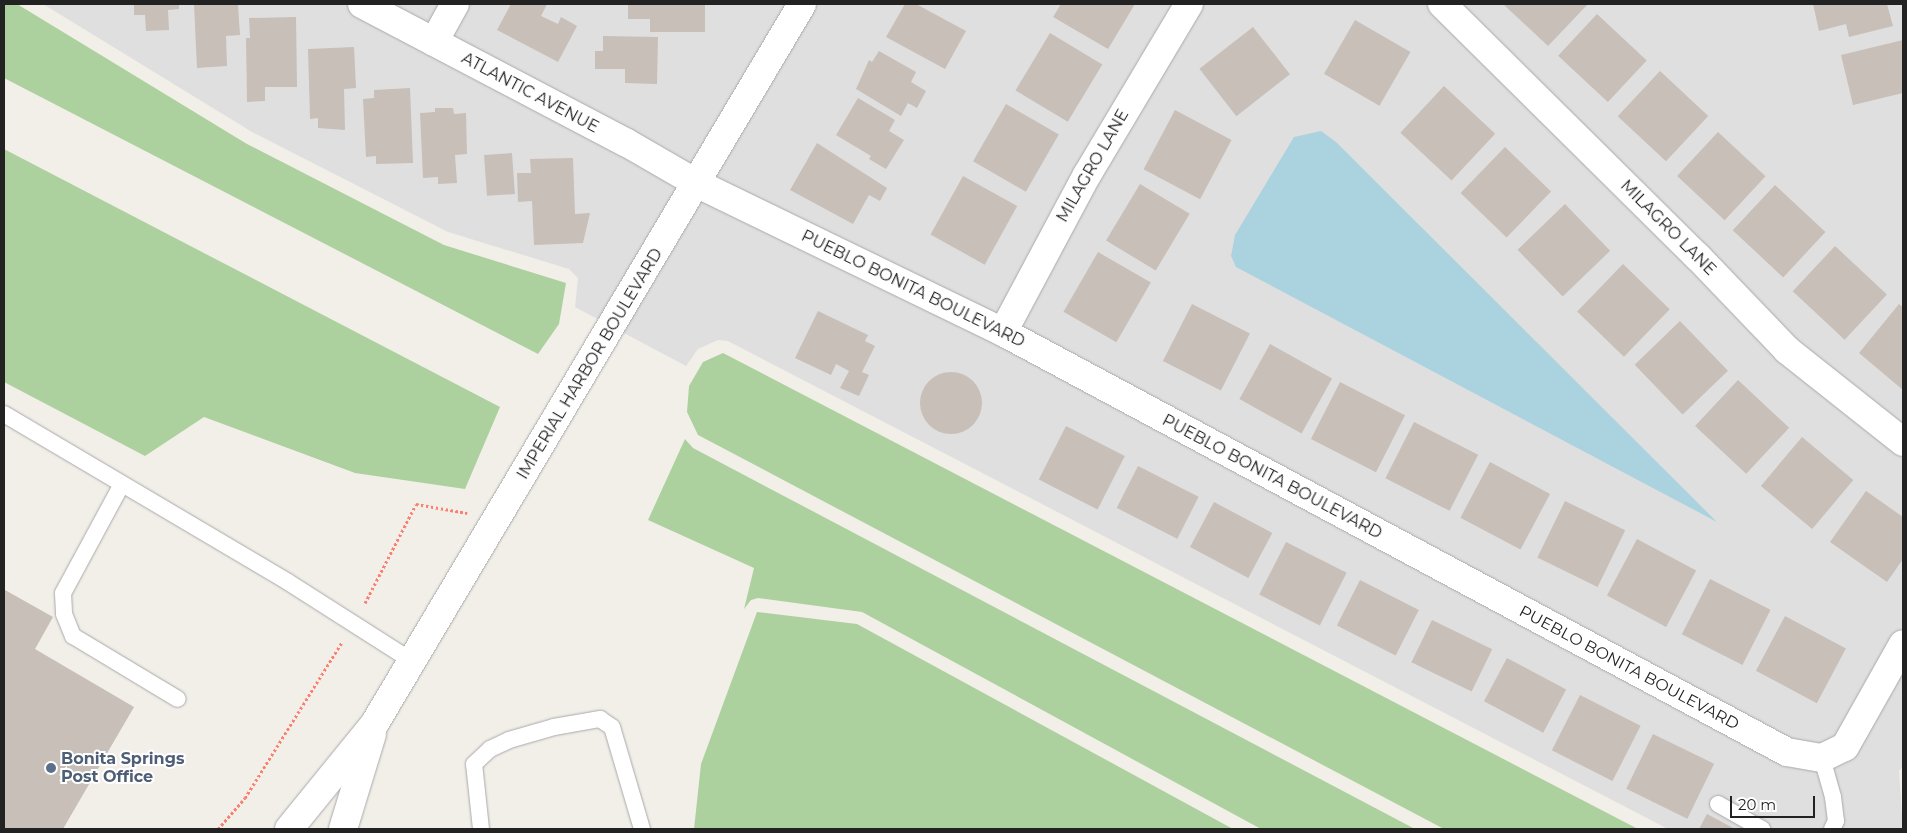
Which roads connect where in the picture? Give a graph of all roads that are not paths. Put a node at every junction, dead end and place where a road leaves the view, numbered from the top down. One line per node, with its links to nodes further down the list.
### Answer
1 (362, 4): 6 (street, ATLANTIC AVENUE)
2 (455, 4): 6 (street)
3 (802, 4): 7 (street, IMPERIAL HARBOR BOULEVARD)
4 (1188, 4): 8 (street, MILAGRO LANE)
5 (1442, 4): 10 (street, MILAGRO LANE)
6 (434, 42): 7 (street, ATLANTIC AVENUE)
7 (698, 184): 8 (street, PUEBLO BONITA BOULEVARD); 13 (street, IMPERIAL HARBOR BOULEVARD)
8 (1004, 332): 16 (street, PUEBLO BONITA BOULEVARD)
9 (4, 414): 11 (lane)
10 (1903, 442)
11 (122, 484): 13 (lane); 14 (lane)
12 (1903, 644): 16 (street)
13 (412, 661): 15 (street, IMPERIAL HARBOR BOULEVARD)
14 (178, 699)
15 (375, 723): 18 (street, IMPERIAL HARBOR BOULEVARD); 19 (street, IMPERIAL HARBOR BOULEVARD)
16 (1834, 752): 23 (lane)
17 (1718, 804): 22 (lane)
18 (289, 829)
19 (343, 829)
20 (481, 829): 21 (lane)
21 (642, 829)
22 (1762, 829)
23 (1832, 829)

